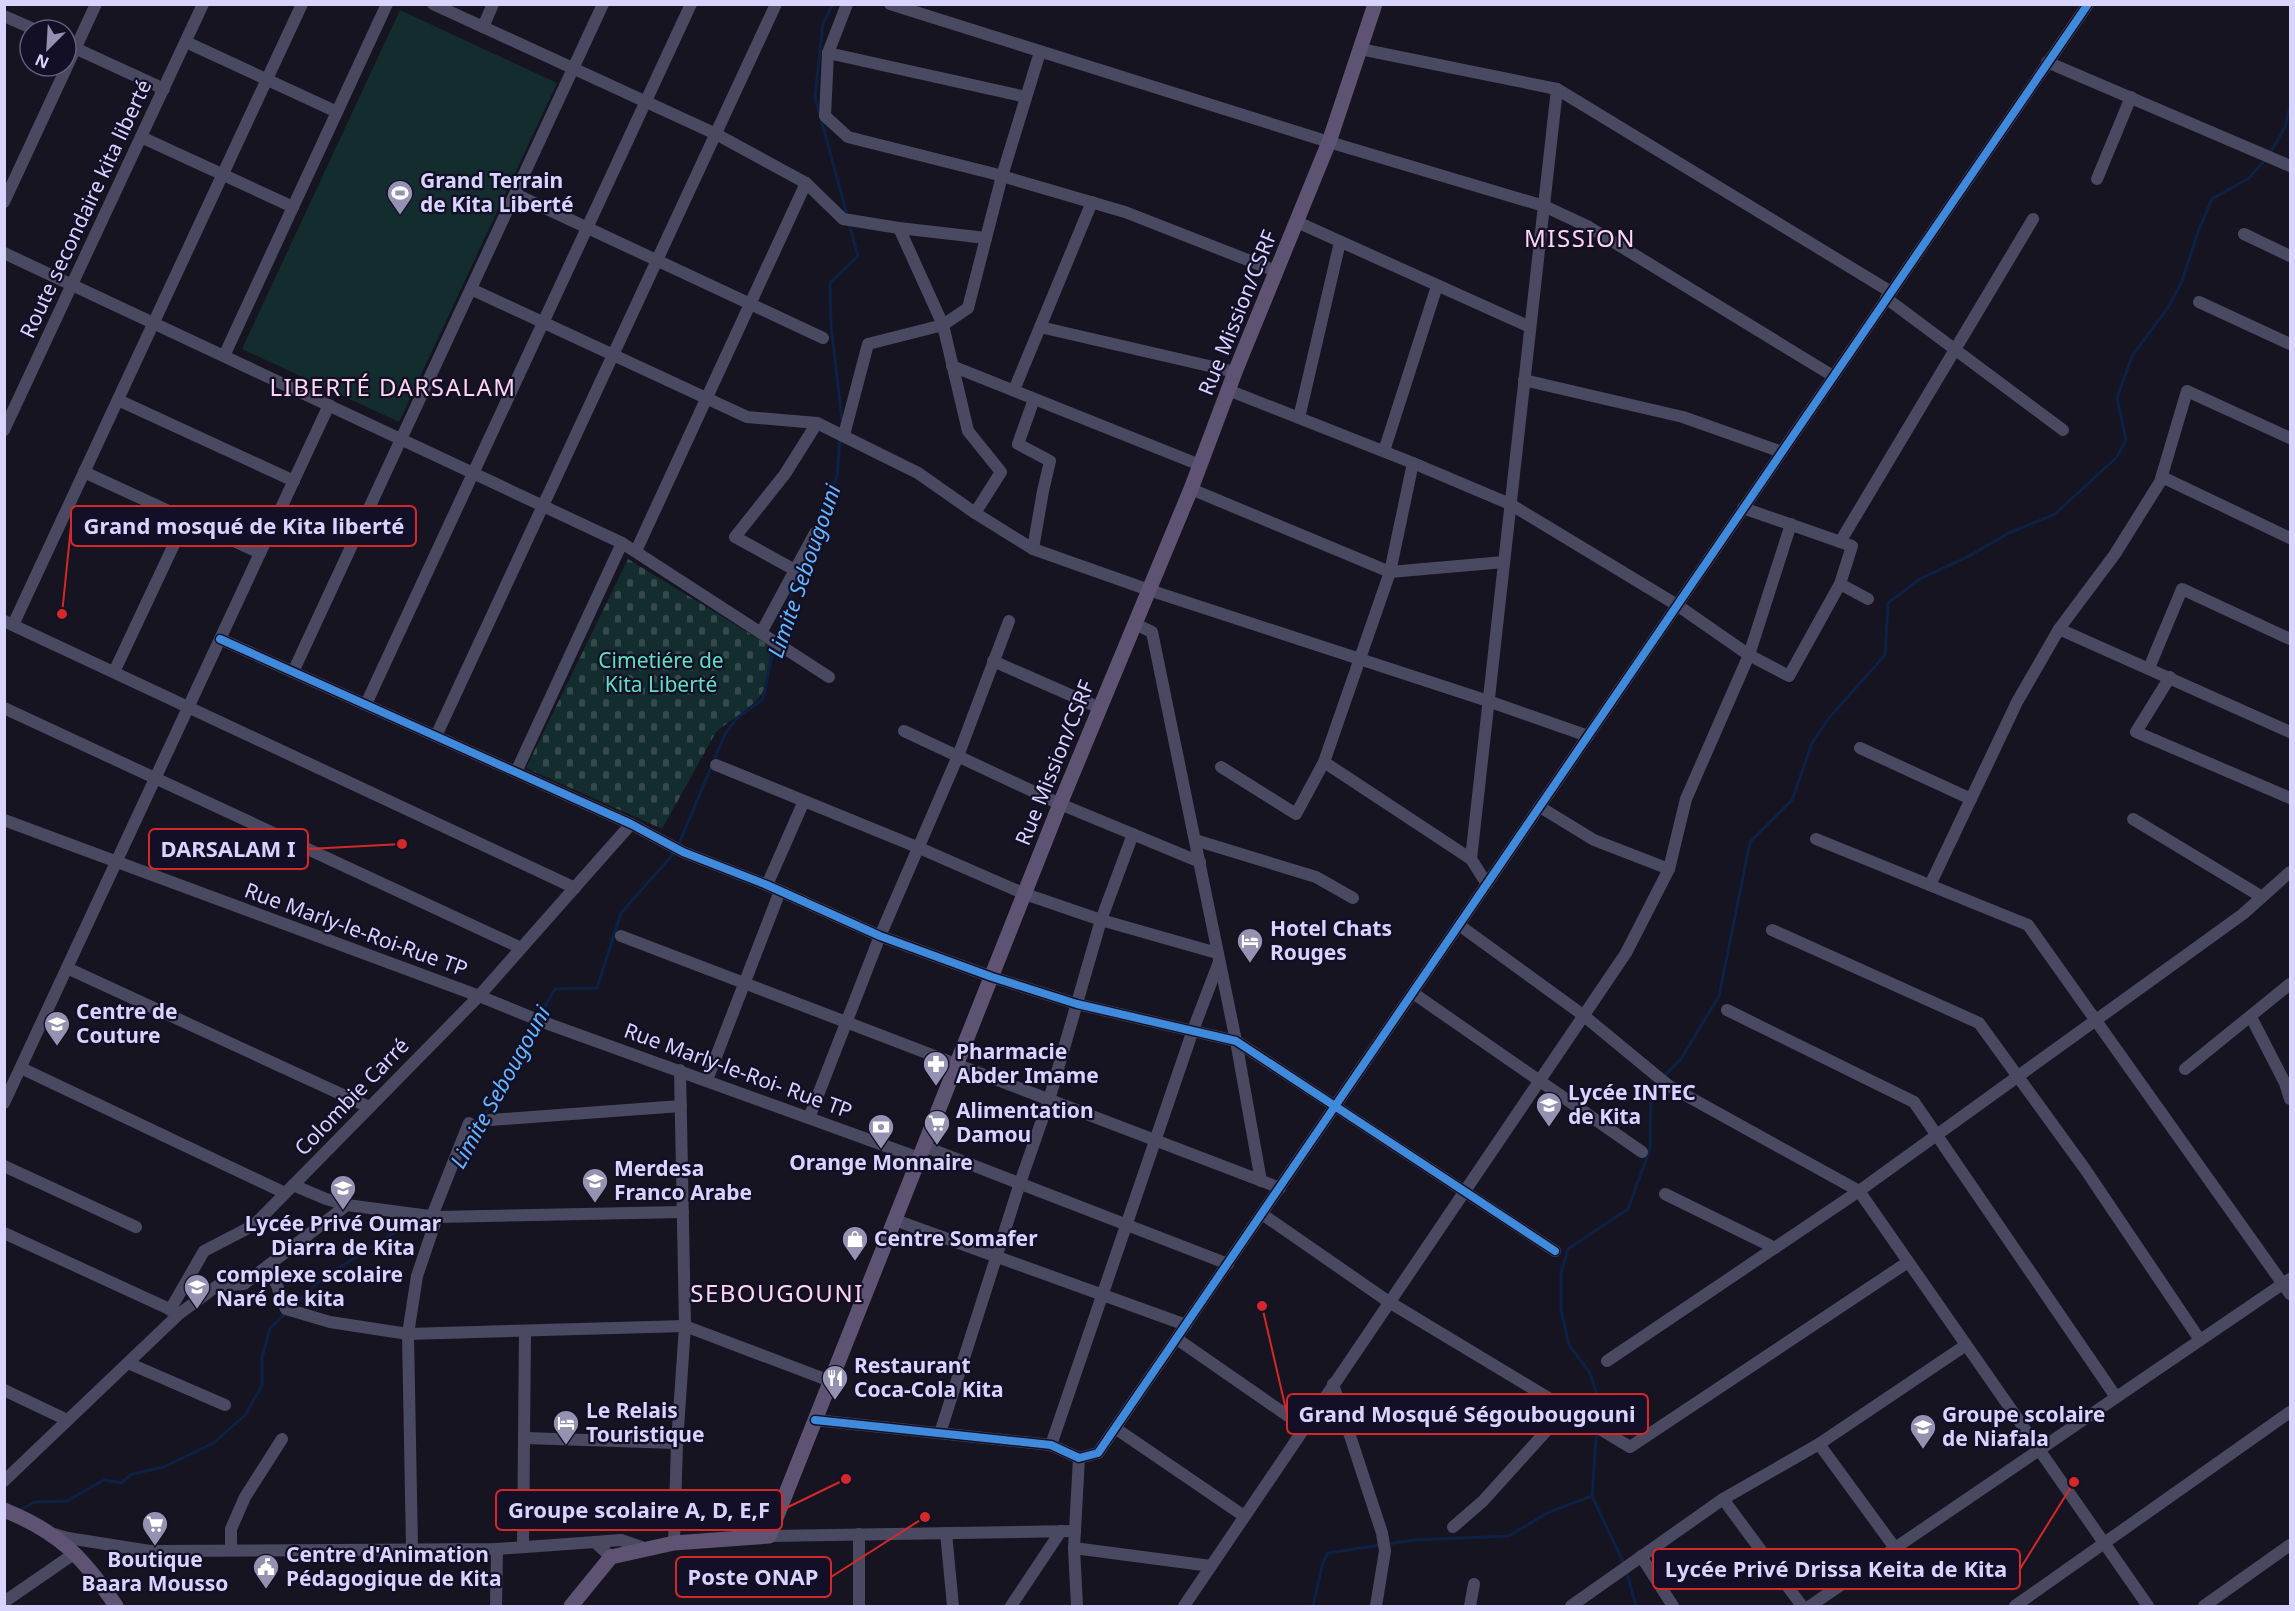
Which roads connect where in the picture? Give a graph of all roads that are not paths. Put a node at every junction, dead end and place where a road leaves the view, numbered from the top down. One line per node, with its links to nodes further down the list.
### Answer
1 (96, 4): 17 (street)
2 (203, 4): 18 (street, Route secondaire kita liberté)
3 (302, 4): 26 (street)
4 (387, 4): 32 (street)
5 (433, 4): 16 (street)
6 (493, 4): 16 (street)
7 (603, 4): 24 (street)
8 (691, 4): 31 (street)
9 (776, 4): 33 (street)
10 (847, 4): 22 (street)
11 (890, 4): 21 (street)
12 (1375, 4): 20 (main road, Rue Mission/CSRF)
13 (2088, 4): 23 (street)
14 (4, 15): 15 (street)
15 (18, 22)
16 (483, 27): 24 (street)
17 (78, 34)
18 (186, 42): 26 (street); 27 (street, Route secondaire kita liberté)
19 (78, 49): 27 (street)
20 (1360, 49): 28 (street); 35 (main road, Rue Mission/CSRF)
21 (1040, 52): 29 (street); 35 (street)
22 (828, 53): 29 (street); 38 (street)
23 (2047, 62): 30 (street); 60 (street)
24 (573, 69): 31 (street); 41 (street)
25 (57, 78): 42 (street)
26 (267, 80): 32 (street); 37 (street)
27 (164, 89): 34 (street, Route secondaire kita liberté)
28 (1557, 89): 44 (street); 60 (street)
29 (1026, 96): 38 (street)
30 (2131, 97): 36 (street); 39 (street)
31 (646, 102): 33 (street); 48 (street)
32 (337, 112): 45 (street)
33 (716, 134): 40 (street); 55 (street)
34 (141, 137): 37 (street); 57 (street, Route secondaire kita liberté)
35 (1329, 142): 44 (street); 47 (main road, Rue Mission/CSRF)
36 (2286, 163)
37 (223, 175): 45 (street); 63 (street)
38 (1002, 176): 43 (street); 51 (street)
39 (2097, 179)
40 (806, 183): 49 (street); 62 (street)
41 (515, 194): 48 (street); 59 (street)
42 (4, 202)
43 (1092, 202): 56 (street); 66 (street)
44 (1544, 206): 67 (street); 75 (street)
45 (293, 207): 72 (street)
46 (2033, 219): 70 (street)
47 (1297, 222): 52 (street); 56 (main road, Rue Mission/CSRF)
48 (587, 228): 55 (street); 64 (street)
49 (899, 228): 51 (street); 65 (street)
50 (2244, 234): 54 (street)
51 (986, 238): 65 (street)
52 (1340, 242): 58 (street); 83 (street)
53 (4, 253): 57 (street)
54 (2290, 256)
55 (657, 261): 62 (street); 71 (street)
56 (1276, 271): 74 (main road, Rue Mission/CSRF)
57 (72, 285): 63 (street); 85 (street, Route secondaire kita liberté)
58 (1437, 286): 67 (street); 90 (street)
59 (471, 289): 64 (street); 89 (street)
60 (1888, 295): 70 (street); 75 (street)
61 (2199, 302): 69 (street)
62 (750, 304): 68 (street); 79 (street)
63 (154, 323): 72 (street); 81 (street)
64 (543, 323): 71 (street); 95 (street)
65 (943, 325): 73 (street); 87 (street)
66 (1040, 327): 74 (street); 77 (street)
67 (1530, 327): 76 (street)
68 (824, 338)
69 (2290, 344)
70 (1955, 350): 86 (street); 107 (street)
71 (614, 355): 79 (street); 100 (street)
72 (224, 356): 82 (street)
73 (952, 366): 77 (street); 102 (street)
74 (1235, 372): 78 (main road, Rue Mission/CSRF)
75 (1833, 376): 91 (street)
76 (1524, 380): 91 (street); 99 (street)
77 (1014, 390): 80 (street)
78 (1228, 390): 83 (street); 93 (main road, Rue Mission/CSRF)
79 (706, 398): 84 (street); 110 (street)
80 (1034, 399): 93 (street); 109 (street)
81 (118, 400): 94 (street); 97 (street)
82 (329, 405): 89 (street); 97 (street)
83 (1299, 418): 90 (street)
84 (817, 423): 87 (street); 113 (street)
85 (4, 430)
86 (2063, 430)
87 (844, 435): 102 (street)
88 (2290, 438): 96 (street)
89 (401, 439): 95 (street); 131 (street)
90 (1384, 451): 92 (street)
91 (1782, 452): 101 (street)
92 (1413, 463): 99 (street); 114 (street)
93 (1200, 465): 98 (main road, Rue Mission/CSRF)
94 (84, 472): 103 (street); 120 (street)
95 (473, 473): 100 (street); 135 (street)
96 (2162, 477): 106 (street); 122 (street)
97 (294, 481): 111 (street)
98 (1191, 489): 114 (street); 116 (main road, Rue Mission/CSRF)
99 (1510, 504): 112 (street); 118 (street)
100 (543, 506): 108 (street); 141 (street)
101 (1743, 508): 104 (street); 118 (street)
102 (975, 513): 109 (street)
103 (186, 519): 111 (street); 130 (street)
104 (1791, 524): 107 (street); 126 (street)
105 (815, 532): 113 (street)
106 (2290, 538)
107 (1840, 542): 115 (street)
108 (622, 543): 110 (street); 148 (street)
109 (1034, 549): 116 (street)
110 (636, 551): 123 (street)
111 (260, 553): 124 (street)
112 (1504, 562): 114 (street); 134 (street)
113 (795, 570): 123 (street)
114 (1390, 572): 127 (street)
115 (1840, 585): 117 (street); 126 (street)
116 (1149, 590): 121 (main road, Rue Mission/CSRF); 127 (street)
117 (1868, 599)
118 (1677, 605): 126 (street); 142 (street)
119 (1009, 621): 128 (street)
120 (9, 623): 130 (street)
121 (1136, 624): 138 (main road, Rue Mission/CSRF); 160 (street)
122 (2059, 629): 129 (street); 151 (street)
123 (761, 633): 132 (street)
124 (220, 639): 131 (street); 136 (street)
125 (2290, 639): 129 (street)
126 (1749, 655): 165 (street)
127 (1359, 660): 134 (street); 145 (street)
128 (993, 661): 138 (street); 144 (street)
129 (2149, 668): 133 (street)
130 (114, 672): 136 (street)
131 (293, 672): 135 (street)
132 (829, 677)
133 (2170, 677): 140 (street); 150 (street)
134 (1488, 701): 142 (street); 162 (street)
135 (366, 704): 141 (street)
136 (189, 707): 149 (street); 170 (street)
137 (4, 708): 149 (street)
138 (1100, 708): 153 (main road, Rue Mission/CSRF)
139 (904, 731): 144 (street)
140 (2290, 732)
141 (436, 736): 148 (street)
142 (1588, 736): 154 (street)
143 (1860, 748): 151 (street)
144 (958, 756): 153 (street); 161 (street)
145 (1324, 762): 147 (street); 162 (street)
146 (716, 765): 152 (street)
147 (1221, 767)
148 (516, 772): 157 (street)
149 (155, 778): 163 (street); 180 (street)
150 (2290, 798)
151 (1971, 799): 169 (street)
152 (804, 801): 161 (street); 168 (street)
153 (1060, 804): 158 (street); 172 (main road, Rue Mission/CSRF)
154 (1540, 807): 165 (street); 167 (street)
155 (2133, 819): 173 (street)
156 (4, 820): 163 (street, Rue Marly-le-Roi-Rue TP)
157 (632, 824): 168 (street); 170 (street, Colombie Carré)
158 (1133, 834): 164 (street); 175 (street)
159 (1816, 839): 169 (street)
160 (1195, 840): 164 (street); 174 (street)
161 (917, 847): 172 (street); 179 (street)
162 (1471, 859): 167 (street)
163 (117, 862): 182 (street); 187 (street, Rue Marly-le-Roi-Rue TP)
164 (1200, 862): 181 (street)
165 (1669, 869): 190 (street)
166 (2289, 877): 173 (street)
167 (1487, 884): 176 (street)
168 (767, 885): 171 (street)
169 (1930, 885): 192 (street)
170 (575, 888): 180 (street, Colombie Carré)
171 (780, 891): 179 (street); 184 (street)
172 (1025, 894): 175 (street); 183 (main road, Rue Mission/CSRF)
173 (2262, 897): 192 (street)
174 (1353, 898)
175 (1101, 920): 181 (street); 188 (street)
176 (1459, 925): 186 (street); 190 (street)
177 (1772, 930): 201 (street)
178 (621, 936): 184 (street)
179 (880, 936): 183 (street); 194 (street)
180 (521, 948): 187 (street, Colombie Carré)
181 (1218, 958): 195 (street); 196 (street)
182 (67, 968): 198 (street); 209 (street)
183 (992, 977): 188 (street); 197 (main road, Rue Mission/CSRF)
184 (744, 983): 194 (street); 202 (street)
185 (2290, 984): 191 (street)
186 (1413, 993): 203 (street); 210 (street)
187 (479, 996): 193 (street, Rue Marly-le-Roi-Rue TP); 209 (street, Colombie Carré)
188 (1077, 1004): 195 (street); 206 (street)
189 (1727, 1010): 214 (street)
190 (1583, 1015): 203 (street); 224 (street)
191 (2251, 1017): 199 (street); 204 (street)
192 (2097, 1020): 201 (street); 240 (street)
193 (543, 1022): 200 (street, Rue Marly-le-Roi- Rue TP)
194 (846, 1023): 197 (street); 211 (street)
195 (1193, 1030): 196 (street); 215 (street)
196 (1236, 1041): 210 (street); 219 (street)
197 (957, 1065): 206 (street); 216 (main road, Rue Mission/CSRF)
198 (21, 1068): 207 (street); 222 (street)
199 (2185, 1069)
200 (680, 1070): 202 (street, Rue Marly-le-Roi- Rue TP); 208 (street)
201 (2018, 1077): 214 (street); 249 (street)
202 (707, 1080): 211 (street, Rue Marly-le-Roi- Rue TP)
203 (1538, 1080): 217 (street); 223 (street)
204 (2288, 1080): 205 (street)
205 (2290, 1099)
206 (1049, 1100): 215 (street); 220 (street)
207 (4, 1103)
208 (681, 1106): 212 (street); 227 (street)
209 (369, 1107): 222 (street, Colombie Carré)
210 (1335, 1107): 221 (street); 223 (street)
211 (809, 1118): 216 (street, Rue Marly-le-Roi- Rue TP)
212 (490, 1120)
213 (469, 1123): 229 (street)
214 (1937, 1135): 224 (street); 256 (street)
215 (1156, 1141): 219 (street); 231 (street)
216 (921, 1152): 220 (street, Rue Marly-le-Roi- Rue TP); 230 (main road, Rue Mission/CSRF)
217 (1642, 1152)
218 (4, 1166): 232 (street)
219 (1261, 1181): 221 (street)
220 (1020, 1183): 231 (street, Rue Marly-le-Roi- Rue TP); 236 (street)
221 (1280, 1188): 228 (street)
222 (290, 1189): 226 (street); 243 (street, Colombie Carré)
223 (1464, 1191): 235 (street); 242 (street)
224 (1859, 1191): 234 (street); 237 (street)
225 (1665, 1194): 234 (street)
226 (347, 1205): 229 (street); 239 (street)
227 (683, 1212): 229 (street); 245 (street)
228 (1262, 1214): 238 (street); 242 (street)
229 (434, 1216): 247 (street)
230 (895, 1220): 236 (street); 253 (main road, Rue Mission/CSRF)
231 (1128, 1225): 238 (street, Rue Marly-le-Roi- Rue TP); 241 (street)
232 (136, 1227)
233 (4, 1233): 243 (street)
234 (1775, 1248): 251 (street)
235 (1555, 1251)
236 (996, 1256): 241 (street); 264 (street)
237 (1908, 1262): 250 (street); 258 (street)
238 (1228, 1264): 244 (street)
239 (269, 1265): 243 (street); 247 (street)
240 (2288, 1286): 249 (street)
241 (1103, 1295): 244 (street); 269 (street)
242 (1389, 1302): 254 (street); 258 (street)
243 (175, 1312): 252 (street)
244 (1186, 1325): 248 (street)
245 (685, 1326): 246 (street); 253 (street); 267 (street)
246 (525, 1331): 247 (street); 265 (street)
247 (408, 1334): 288 (street)
248 (1177, 1339): 262 (street); 263 (street)
249 (2200, 1340): 256 (street)
250 (1966, 1345): 268 (street); 270 (street)
251 (1607, 1361)
252 (128, 1362): 257 (street); 260 (street)
253 (830, 1382): 261 (main road, Rue Mission/CSRF)
254 (1333, 1384): 262 (street); 308 (street)
255 (4, 1390): 260 (street)
256 (2116, 1397): 270 (street)
257 (225, 1405)
258 (1567, 1408): 276 (street)
259 (2290, 1412): 285 (street)
260 (68, 1420): 272 (street)
261 (814, 1420): 264 (street); 282 (main road, Rue Mission/CSRF)
262 (1304, 1427): 275 (street)
263 (1115, 1428): 271 (street); 275 (street)
264 (940, 1433): 269 (street)
265 (525, 1438): 267 (street); 287 (street)
266 (282, 1439): 293 (street)
267 (676, 1443): 284 (street)
268 (1819, 1444): 273 (street); 290 (street)
269 (1051, 1445): 271 (street)
270 (2039, 1450): 285 (street); 290 (street)
271 (1079, 1458): 278 (street)
272 (4, 1481)
273 (1723, 1499): 295 (street); 312 (street)
274 (4, 1510): 280 (main road)
275 (1244, 1516): 297 (street)
276 (1453, 1527)
277 (1061, 1531): 278 (street); 279 (street); 305 (street)
278 (1075, 1531): 289 (street)
279 (946, 1533): 281 (street); 304 (street)
280 (53, 1534): 293 (street); 294 (main road)
281 (859, 1534): 282 (street); 303 (street)
282 (769, 1536): 284 (main road)
283 (595, 1542): 287 (street); 292 (street); 296 (street)
284 (674, 1543): 292 (main road)
285 (2105, 1545): 314 (street); 315 (street)
286 (2290, 1545): 316 (street)
287 (523, 1547): 291 (street)
288 (412, 1548): 291 (street); 293 (street)
289 (1074, 1548): 297 (street); 306 (street)
290 (1895, 1548): 313 (street)
291 (497, 1549): 301 (street)
292 (646, 1549): 296 (main road)
293 (231, 1550)
294 (75, 1553): 299 (street); 300 (main road)
295 (1641, 1556): 310 (street); 311 (street)
296 (611, 1557): 302 (main road)
297 (1211, 1566): 307 (street)
298 (1474, 1584): 309 (street)
299 (4, 1602)
300 (116, 1606)
301 (496, 1606)
302 (571, 1606)
303 (859, 1606)
304 (953, 1606)
305 (1011, 1606)
306 (1077, 1606)
307 (1184, 1606)
308 (1376, 1606)
309 (1470, 1606)
310 (1571, 1606)
311 (1673, 1606)
312 (1802, 1606)
313 (1810, 1606)
314 (2015, 1606)
315 (2148, 1606)
316 (2204, 1606)

